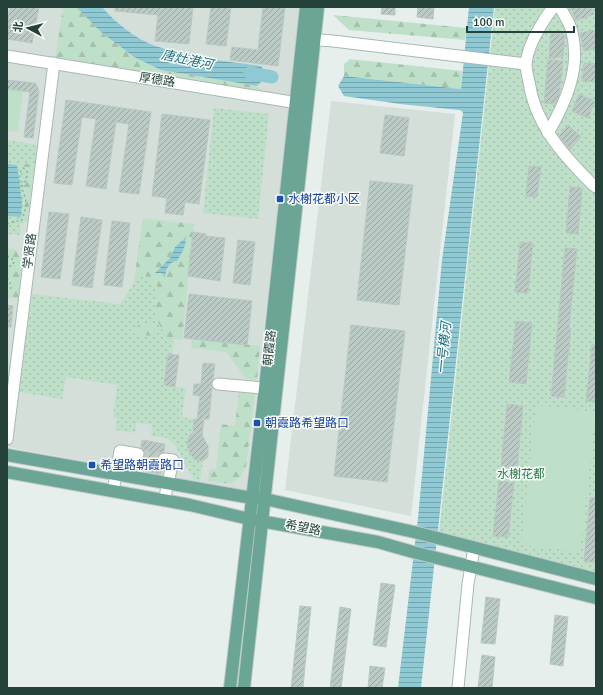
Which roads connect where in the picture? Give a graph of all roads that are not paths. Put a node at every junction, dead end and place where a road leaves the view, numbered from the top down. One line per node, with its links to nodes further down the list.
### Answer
1 (306, 7): 5 (main road, 朝霞路)
2 (318, 7): 5 (main road, 朝霞路)
3 (554, 7): 8 (street)
4 (560, 7): 10 (street)
5 (309, 40): 8 (street); 9 (main road, 朝霞路)
6 (7, 56): 7 (street, 厚德路)
7 (54, 63): 9 (street, 厚德路); 14 (street, 学贤路)
8 (526, 64): 10 (street)
9 (301, 103): 13 (main road, 朝霞路)
10 (548, 133): 11 (street)
11 (596, 187)
12 (218, 384): 13 (street)
13 (271, 389): 20 (main road, 朝霞路); 21 (main road, 朝霞路)
14 (7, 439)
15 (138, 454): 19 (street)
16 (7, 455): 20 (main road, 希望路)
17 (164, 459): 22 (street)
18 (7, 472): 19 (main road, 希望路)
19 (113, 491): 22 (main road, 希望路)
20 (252, 498): 21 (main road, 希望路); 23 (main road, 朝霞路)
21 (265, 499): 24 (main road, 朝霞路); 25 (main road, 希望路)
22 (164, 501): 23 (main road, 希望路)
23 (249, 519): 24 (main road, 希望路); 29 (main road, 朝霞路)
24 (263, 520): 26 (main road, 希望路); 30 (main road, 朝霞路)
25 (474, 548): 26 (street); 27 (main road, 希望路)
26 (470, 567): 28 (main road, 希望路); 31 (street)
27 (596, 579)
28 (596, 598)
29 (230, 688)
30 (244, 688)
31 (458, 688)

